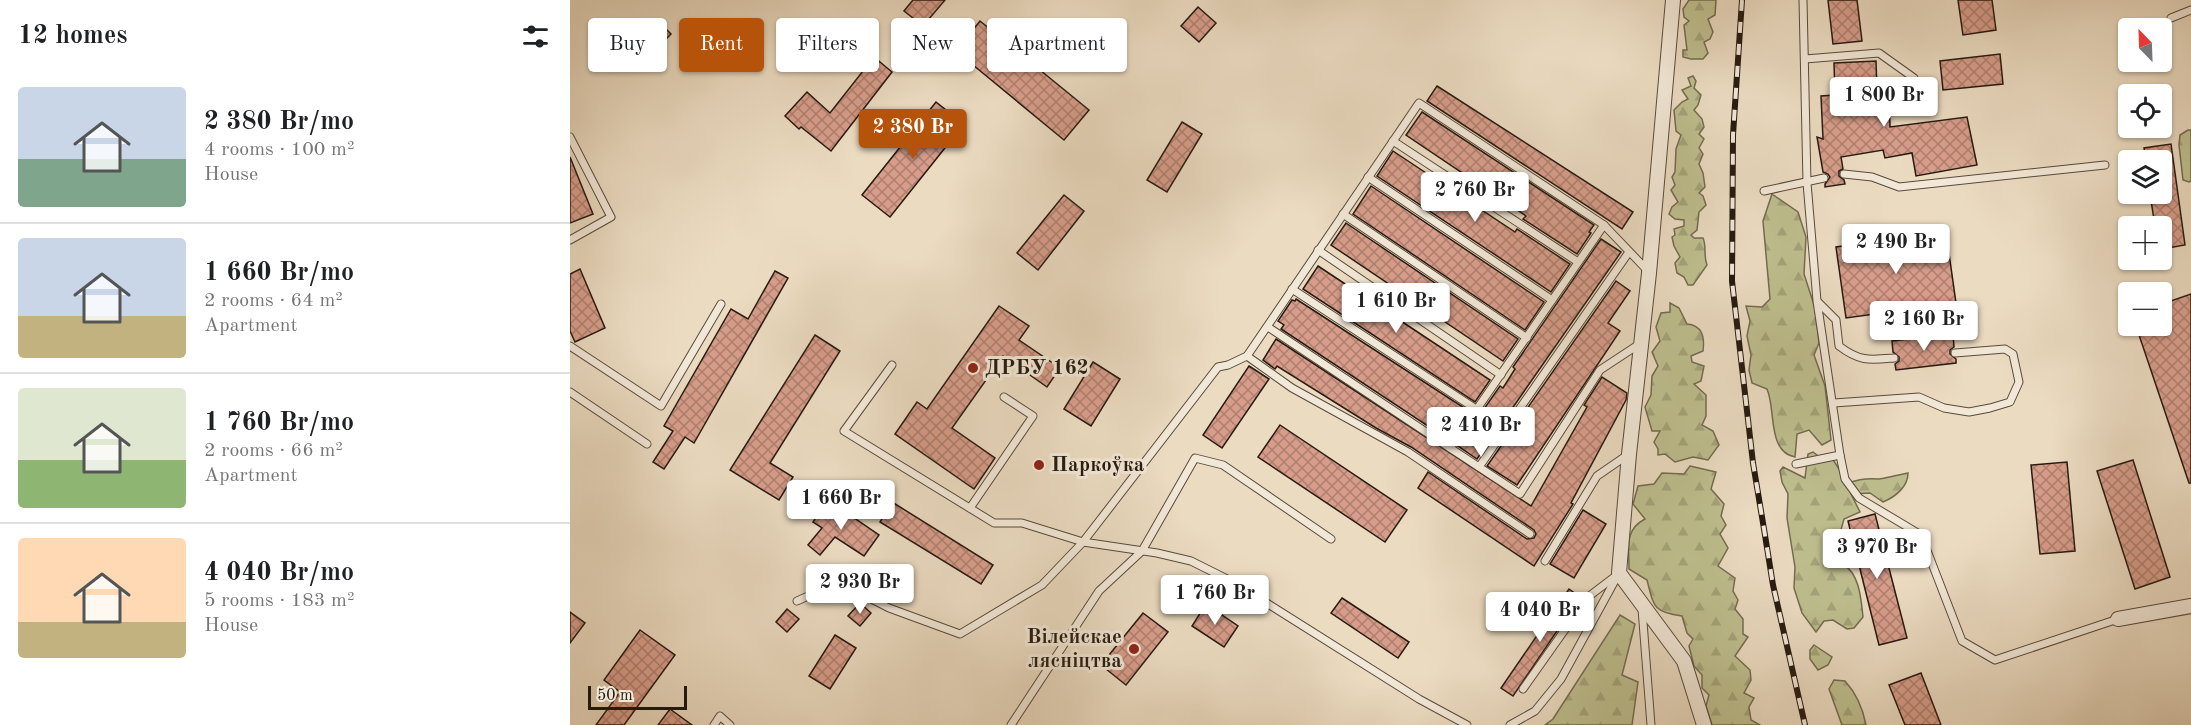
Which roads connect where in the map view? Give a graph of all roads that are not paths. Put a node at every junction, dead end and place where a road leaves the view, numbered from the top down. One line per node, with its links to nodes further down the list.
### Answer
1 (1673, 0): 21 (street)
2 (1803, 0): 5 (lane)
3 (2191, 10): 4 (lane)
4 (2171, 18)
5 (1805, 59): 6 (lane); 13 (lane)
6 (1914, 78)
7 (570, 137): 17 (lane)
8 (1393, 141): 11 (lane); 16 (lane); 20 (lane)
9 (2105, 165): 10 (lane)
10 (1844, 174)
11 (1368, 177): 15 (lane); 23 (lane)
12 (1824, 178): 13 (lane)
13 (1807, 183): 14 (lane); 24 (lane)
14 (1764, 191)
15 (1342, 214): 18 (lane); 27 (lane)
16 (1604, 225): 19 (lane); 20 (lane)
17 (570, 240)
18 (1318, 250): 22 (lane); 34 (lane)
19 (1629, 252): 21 (lane); 44 (lane)
20 (1578, 262): 23 (lane)
21 (1649, 273): 28 (street)
22 (1292, 289): 26 (lane); 38 (lane)
23 (1552, 300): 27 (lane)
24 (1817, 301): 32 (lane); 37 (lane)
25 (721, 304): 29 (lane)
26 (1268, 327): 31 (lane); 40 (lane)
27 (1527, 338): 34 (lane)
28 (1642, 342): 41 (street); 44 (lane)
29 (570, 346)
30 (1955, 353): 37 (lane)
31 (1247, 356): 46 (lane); 48 (lane)
32 (1894, 358)
33 (892, 365): 45 (lane)
34 (1501, 375): 38 (lane)
35 (570, 392): 39 (lane)
36 (1004, 397): 45 (lane)
37 (1834, 403): 42 (lane)
38 (1476, 409): 40 (lane)
39 (647, 444)
40 (1450, 448): 44 (lane)
41 (1629, 454): 50 (lane); 51 (street)
42 (1840, 455): 43 (lane); 55 (lane)
43 (1796, 464)
44 (1479, 467)
45 (970, 508): 48 (lane)
46 (1530, 534)
47 (1331, 539): 49 (lane)
48 (1083, 542): 49 (lane); 52 (lane)
49 (1142, 551): 59 (lane); 60 (lane)
50 (1545, 561)
51 (1619, 573): 53 (street); 56 (lane); 61 (lane)
52 (797, 601)
53 (1642, 604): 62 (lane); 63 (street)
54 (2191, 606): 55 (street)
55 (2118, 619)
56 (1523, 689)
57 (714, 725): 58 (lane)
58 (730, 725)
59 (1011, 725)
60 (1467, 725)
61 (1510, 725)
62 (1651, 725)
63 (1704, 725)

